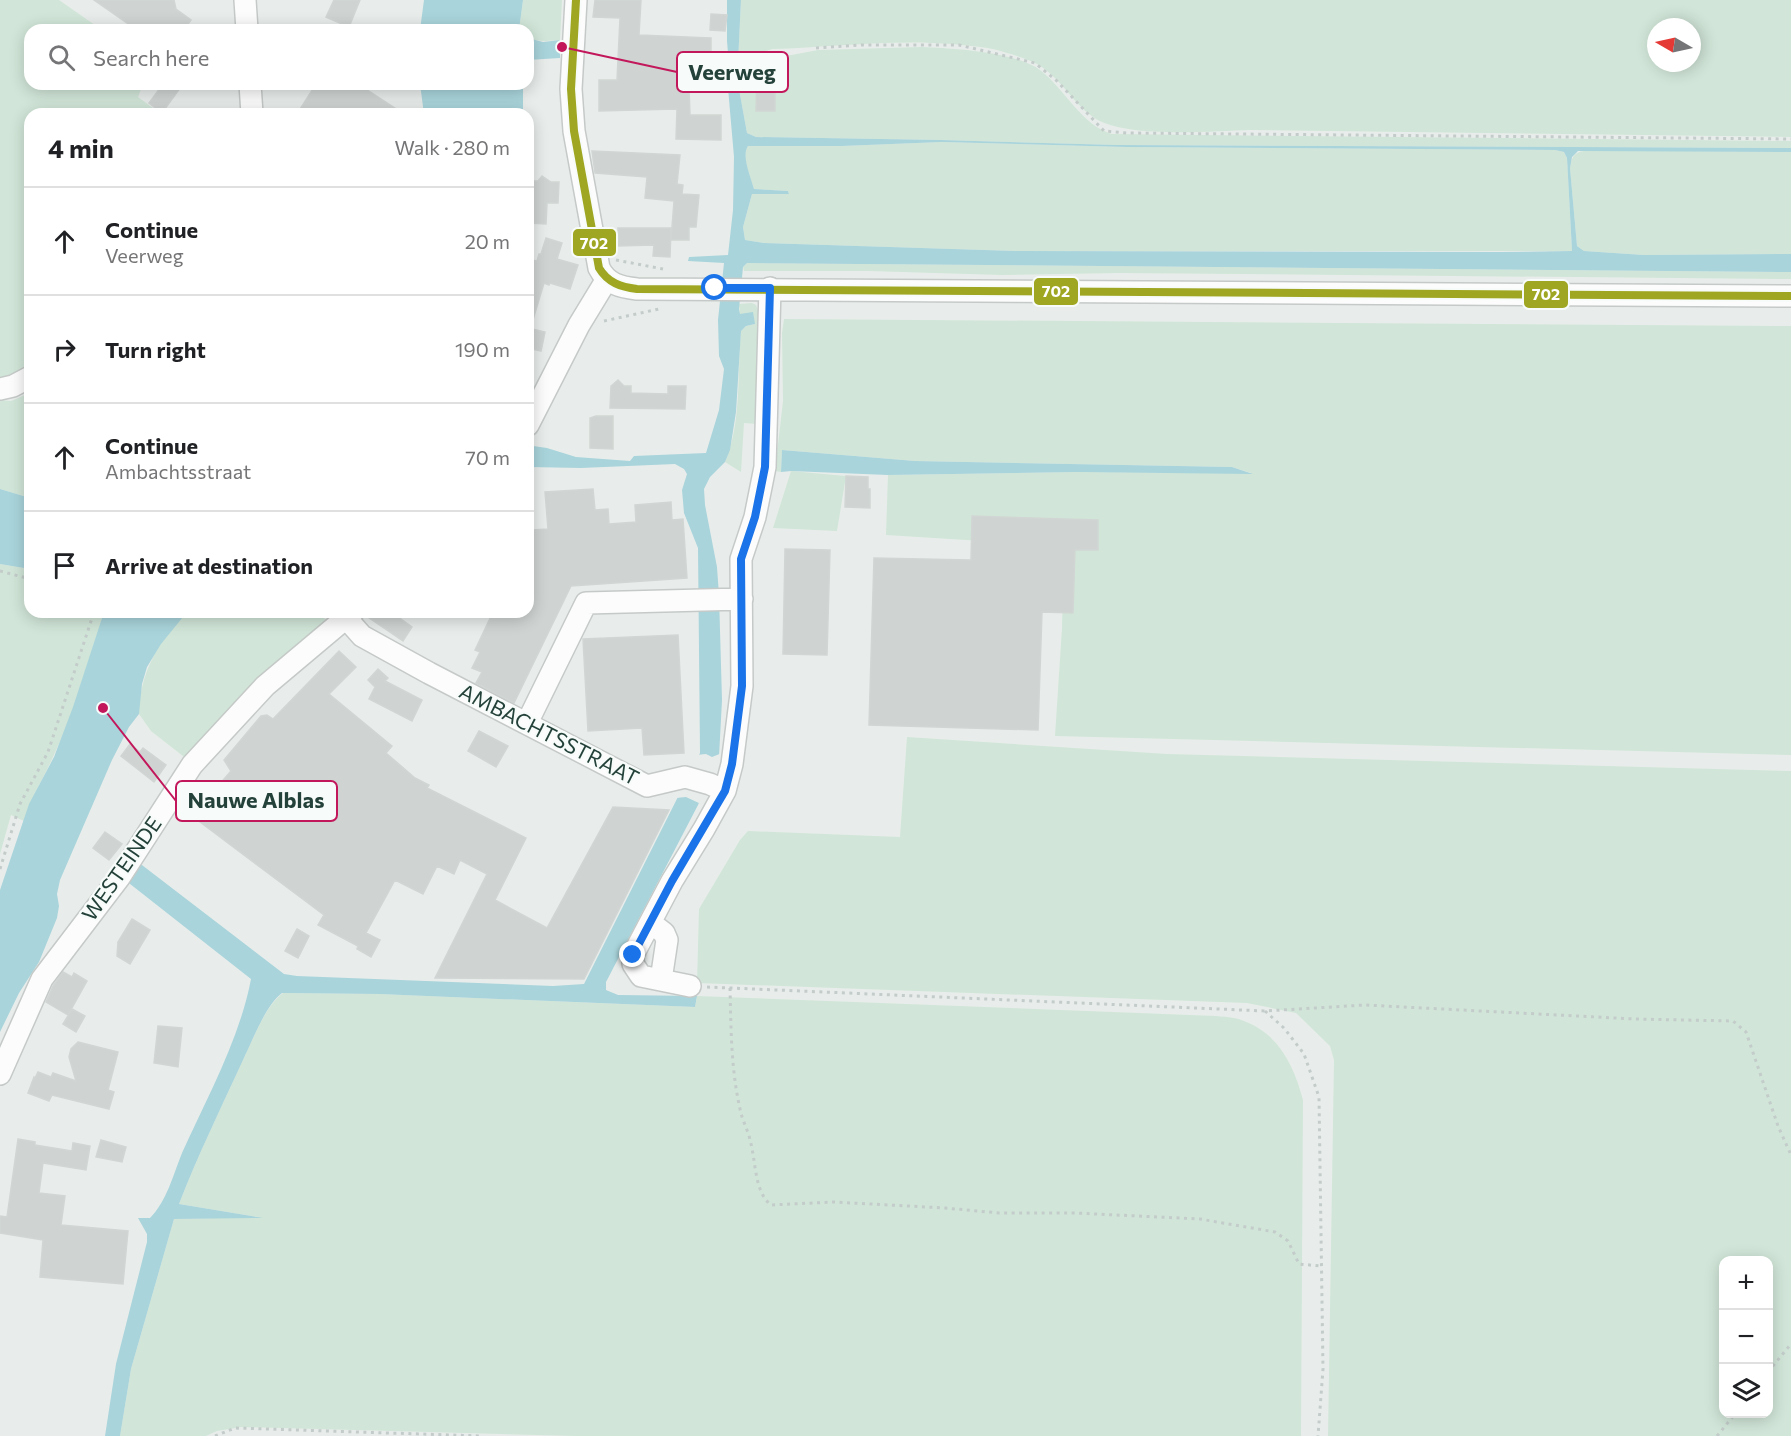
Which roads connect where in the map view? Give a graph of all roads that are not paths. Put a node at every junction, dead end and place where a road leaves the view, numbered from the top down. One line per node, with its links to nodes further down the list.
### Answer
1 (245, 0): 3 (street)
2 (576, 0): 6 (street)
3 (247, 24)
4 (250, 90): 5 (street)
5 (252, 108)
6 (607, 279): 7 (street); 11 (street)
7 (760, 288): 8 (street); 12 (street)
8 (1791, 296)
9 (24, 380): 10 (street)
10 (0, 389)
11 (534, 413)
12 (734, 600): 15 (street); 16 (street)
13 (345, 618): 20 (street, WESTEINDE)
14 (351, 618): 15 (street, AMBACHTSSTRAAT)
15 (527, 723): 16 (street, AMBACHTSSTRAAT)
16 (718, 787): 17 (street)
17 (651, 922): 18 (street); 18 (street)
18 (661, 980): 19 (street)
19 (690, 986)
20 (0, 1074)

